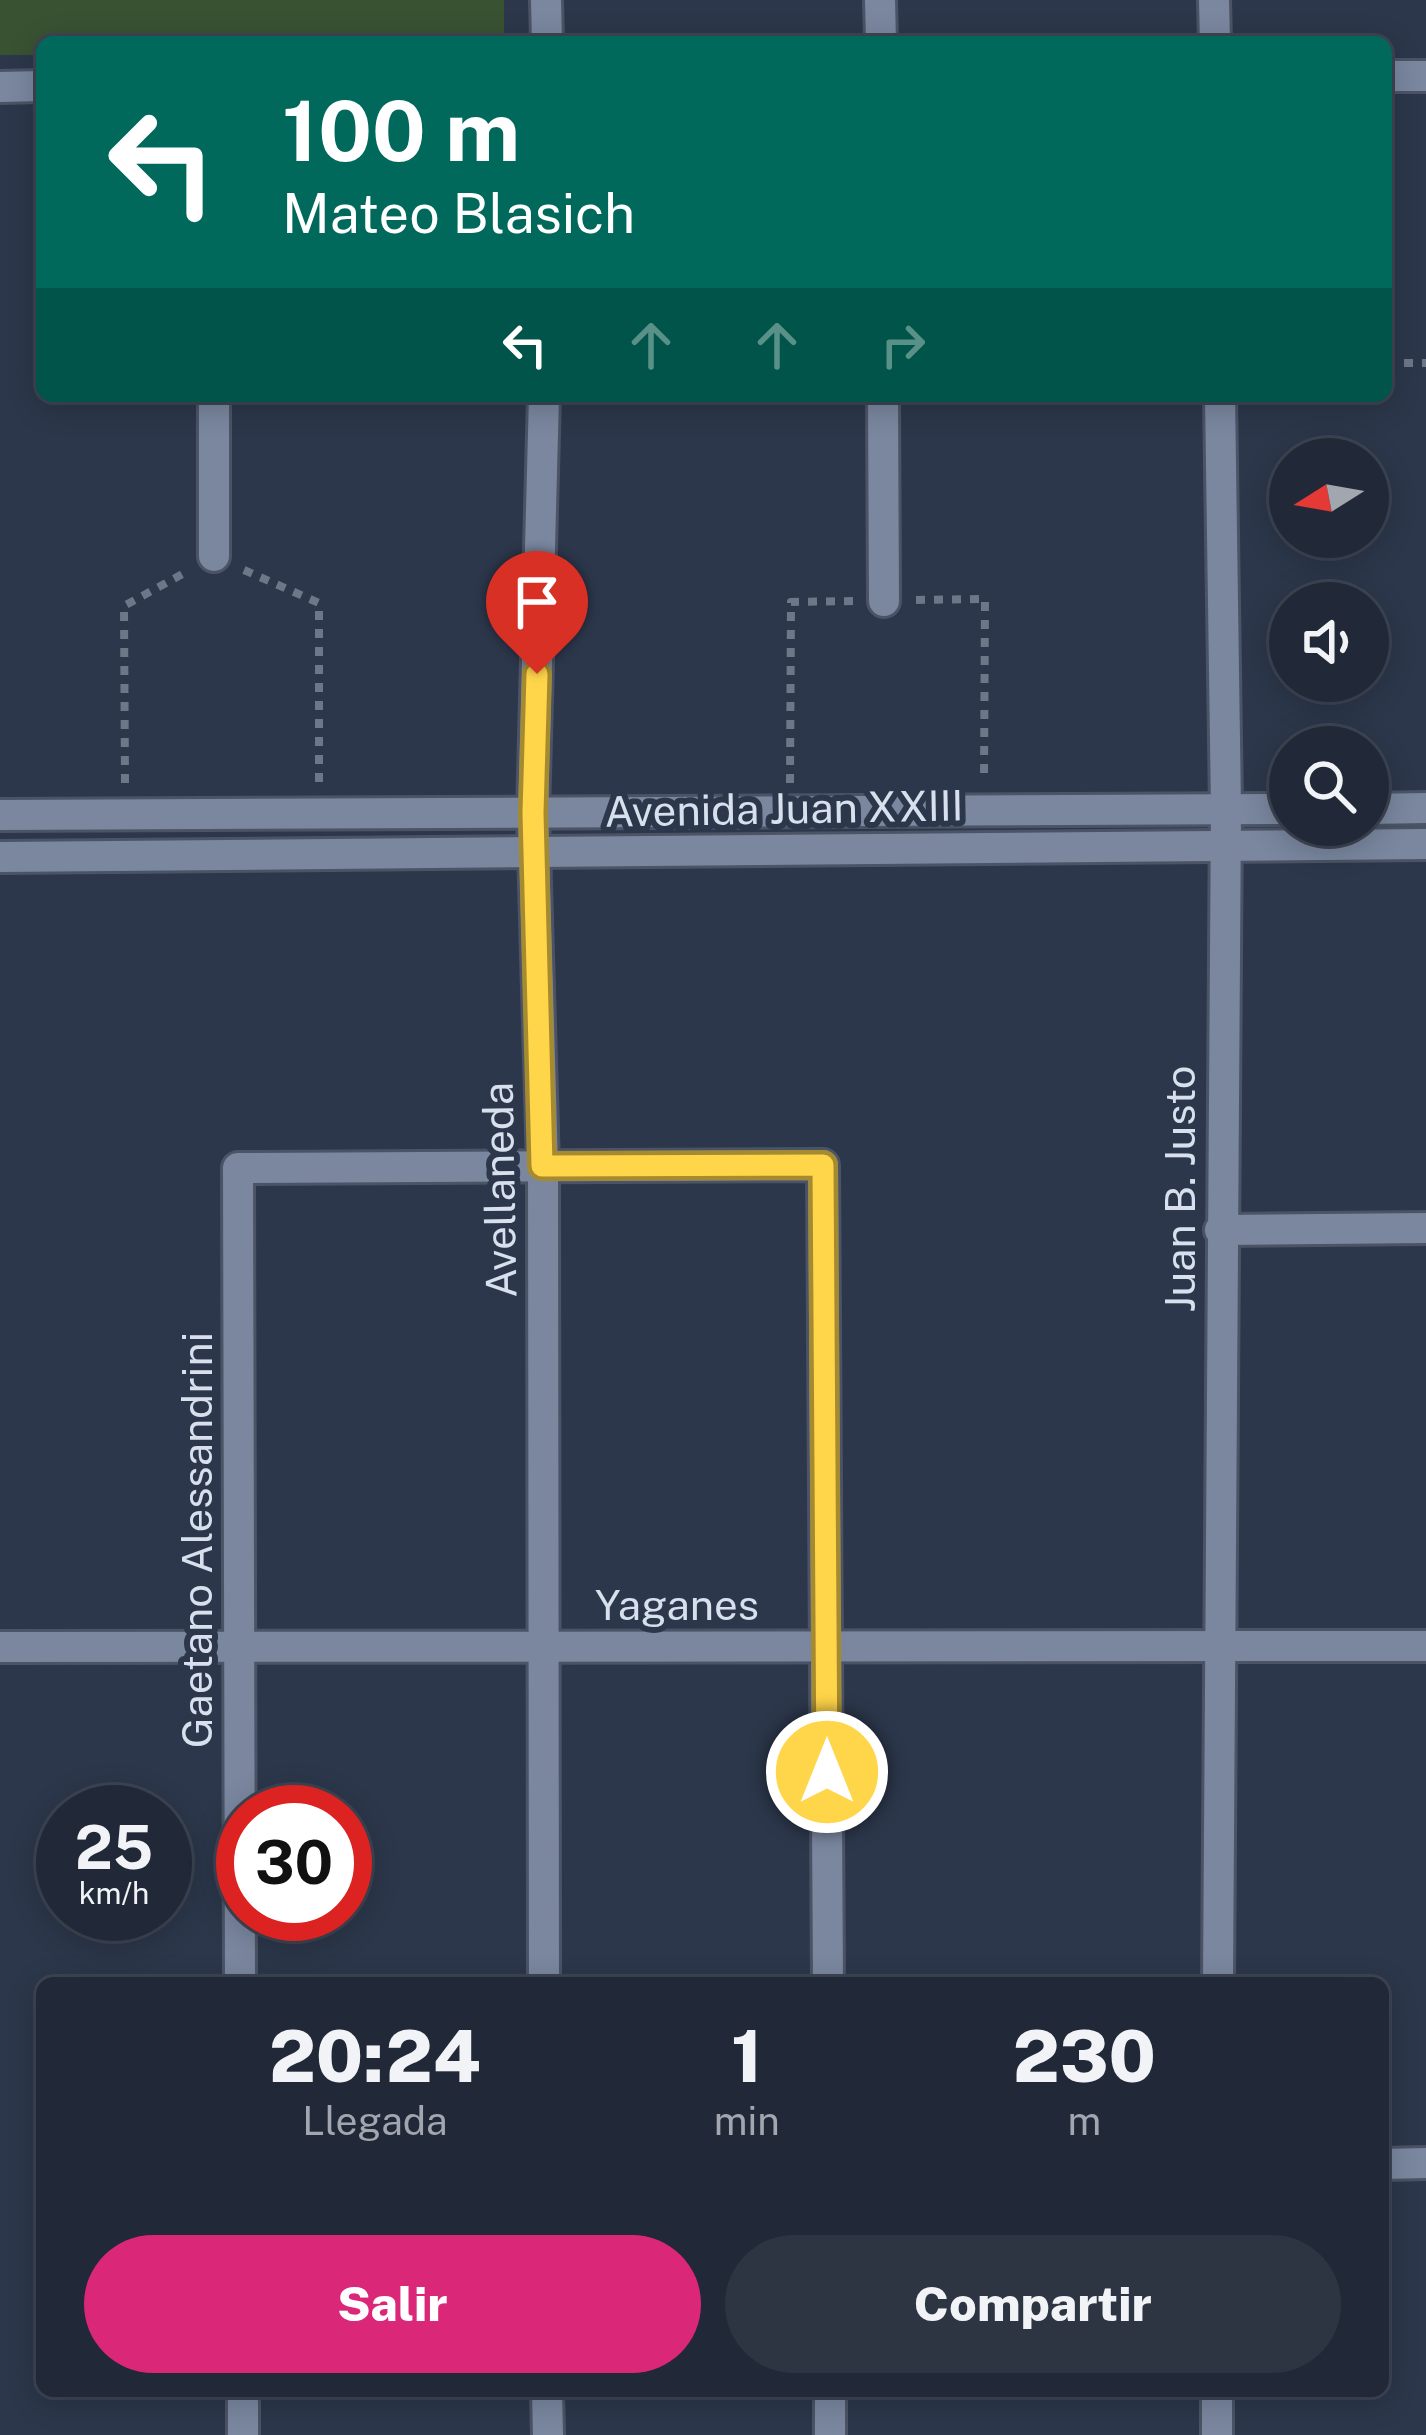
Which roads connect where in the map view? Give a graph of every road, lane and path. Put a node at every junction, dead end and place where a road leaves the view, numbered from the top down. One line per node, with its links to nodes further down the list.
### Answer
1 (546, 0): 4 (street)
2 (880, 0): 5 (street)
3 (1214, 0): 6 (street)
4 (547, 36)
5 (881, 36)
6 (1215, 36)
7 (1392, 76): 8 (street)
8 (1426, 76)
9 (36, 86): 10 (street)
10 (0, 87)
11 (1392, 363): 12 (path)
12 (1426, 363)
13 (214, 402): 17 (street)
14 (544, 402): 25 (street, Avellaneda)
15 (883, 402): 18 (street)
16 (1220, 402): 21 (street, Juan B. Justo)
17 (214, 556): 26 (path); 27 (path)
18 (884, 601): 23 (path); 24 (path)
19 (1389, 808): 20 (street)
20 (1426, 808)
21 (1226, 809): 22 (street, Avenida Juan XXIII); 24 (street, Avenida Juan XXIII); 29 (street, Juan B. Justo)
22 (1269, 809)
23 (790, 811): 24 (street, Avenida Juan XXIII); 25 (street, Avenida Juan XXIII)
24 (984, 811)
25 (533, 813): 27 (street, Avenida Juan XXIII); 31 (street, Avellaneda)
26 (124, 814): 27 (street, Avenida Juan XXIII); 28 (street, Avenida Juan XXIII)
27 (319, 814)
28 (0, 815)
29 (1224, 844): 30 (street, Avenida Juan XXIII); 31 (street, Avenida Juan XXIII); 35 (street, Juan B. Justo)
30 (1426, 844)
31 (534, 853): 32 (street, Avenida Juan XXIII); 33 (street, Avellaneda)
32 (0, 857)
33 (542, 1166): 37 (street); 38 (street, Avellaneda); 41 (street, Gaetano Alessandrini)
34 (1426, 1228): 35 (street)
35 (1220, 1230): 36 (street, Juan B. Justo)
36 (1219, 1644): 37 (street, Yaganes); 39 (street, Yaganes); 45 (street, Juan B. Justo)
37 (826, 1645): 38 (street, Yaganes); 44 (street)
38 (542, 1646): 41 (street, Yaganes); 43 (street, Avellaneda)
39 (1426, 1646)
40 (0, 1648): 41 (street, Yaganes)
41 (238, 1649): 42 (street, Gaetano Alessandrini)
42 (240, 1977)
43 (544, 1977)
44 (828, 1977)
45 (1218, 1977)
46 (1426, 2163): 47 (street)
47 (1389, 2164)
48 (243, 2397): 52 (street)
49 (548, 2397): 53 (street)
50 (830, 2397): 54 (street)
51 (1217, 2397): 55 (street)
52 (244, 2435)
53 (548, 2435)
54 (830, 2435)
55 (1217, 2435)

